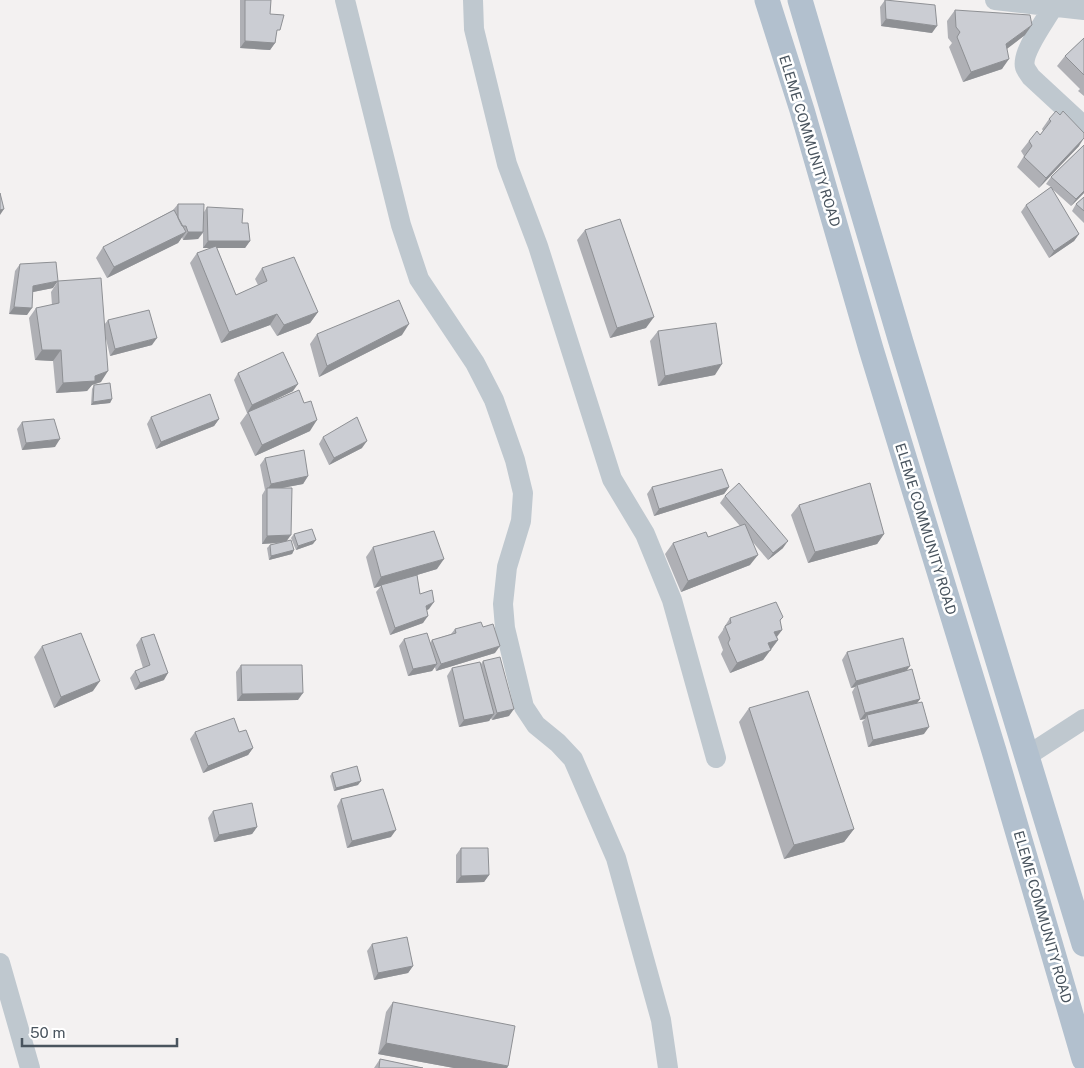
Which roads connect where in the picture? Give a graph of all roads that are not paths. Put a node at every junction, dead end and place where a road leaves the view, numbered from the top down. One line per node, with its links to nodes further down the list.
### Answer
1 (345, 0): 16 (street)
2 (473, 0): 11 (street)
3 (767, 0): 14 (main road, ELEME COMMUNITY ROAD)
4 (800, 0): 10 (main road, ELEME COMMUNITY ROAD)
5 (995, 0): 6 (street)
6 (1047, 4): 7 (street); 8 (street)
7 (1084, 10)
8 (1084, 126)
9 (1084, 719): 10 (street)
10 (1027, 756): 12 (main road, ELEME COMMUNITY ROAD)
11 (716, 758)
12 (1084, 944)
13 (0, 963): 15 (street)
14 (1084, 1059)
15 (30, 1068)
16 (668, 1068)

